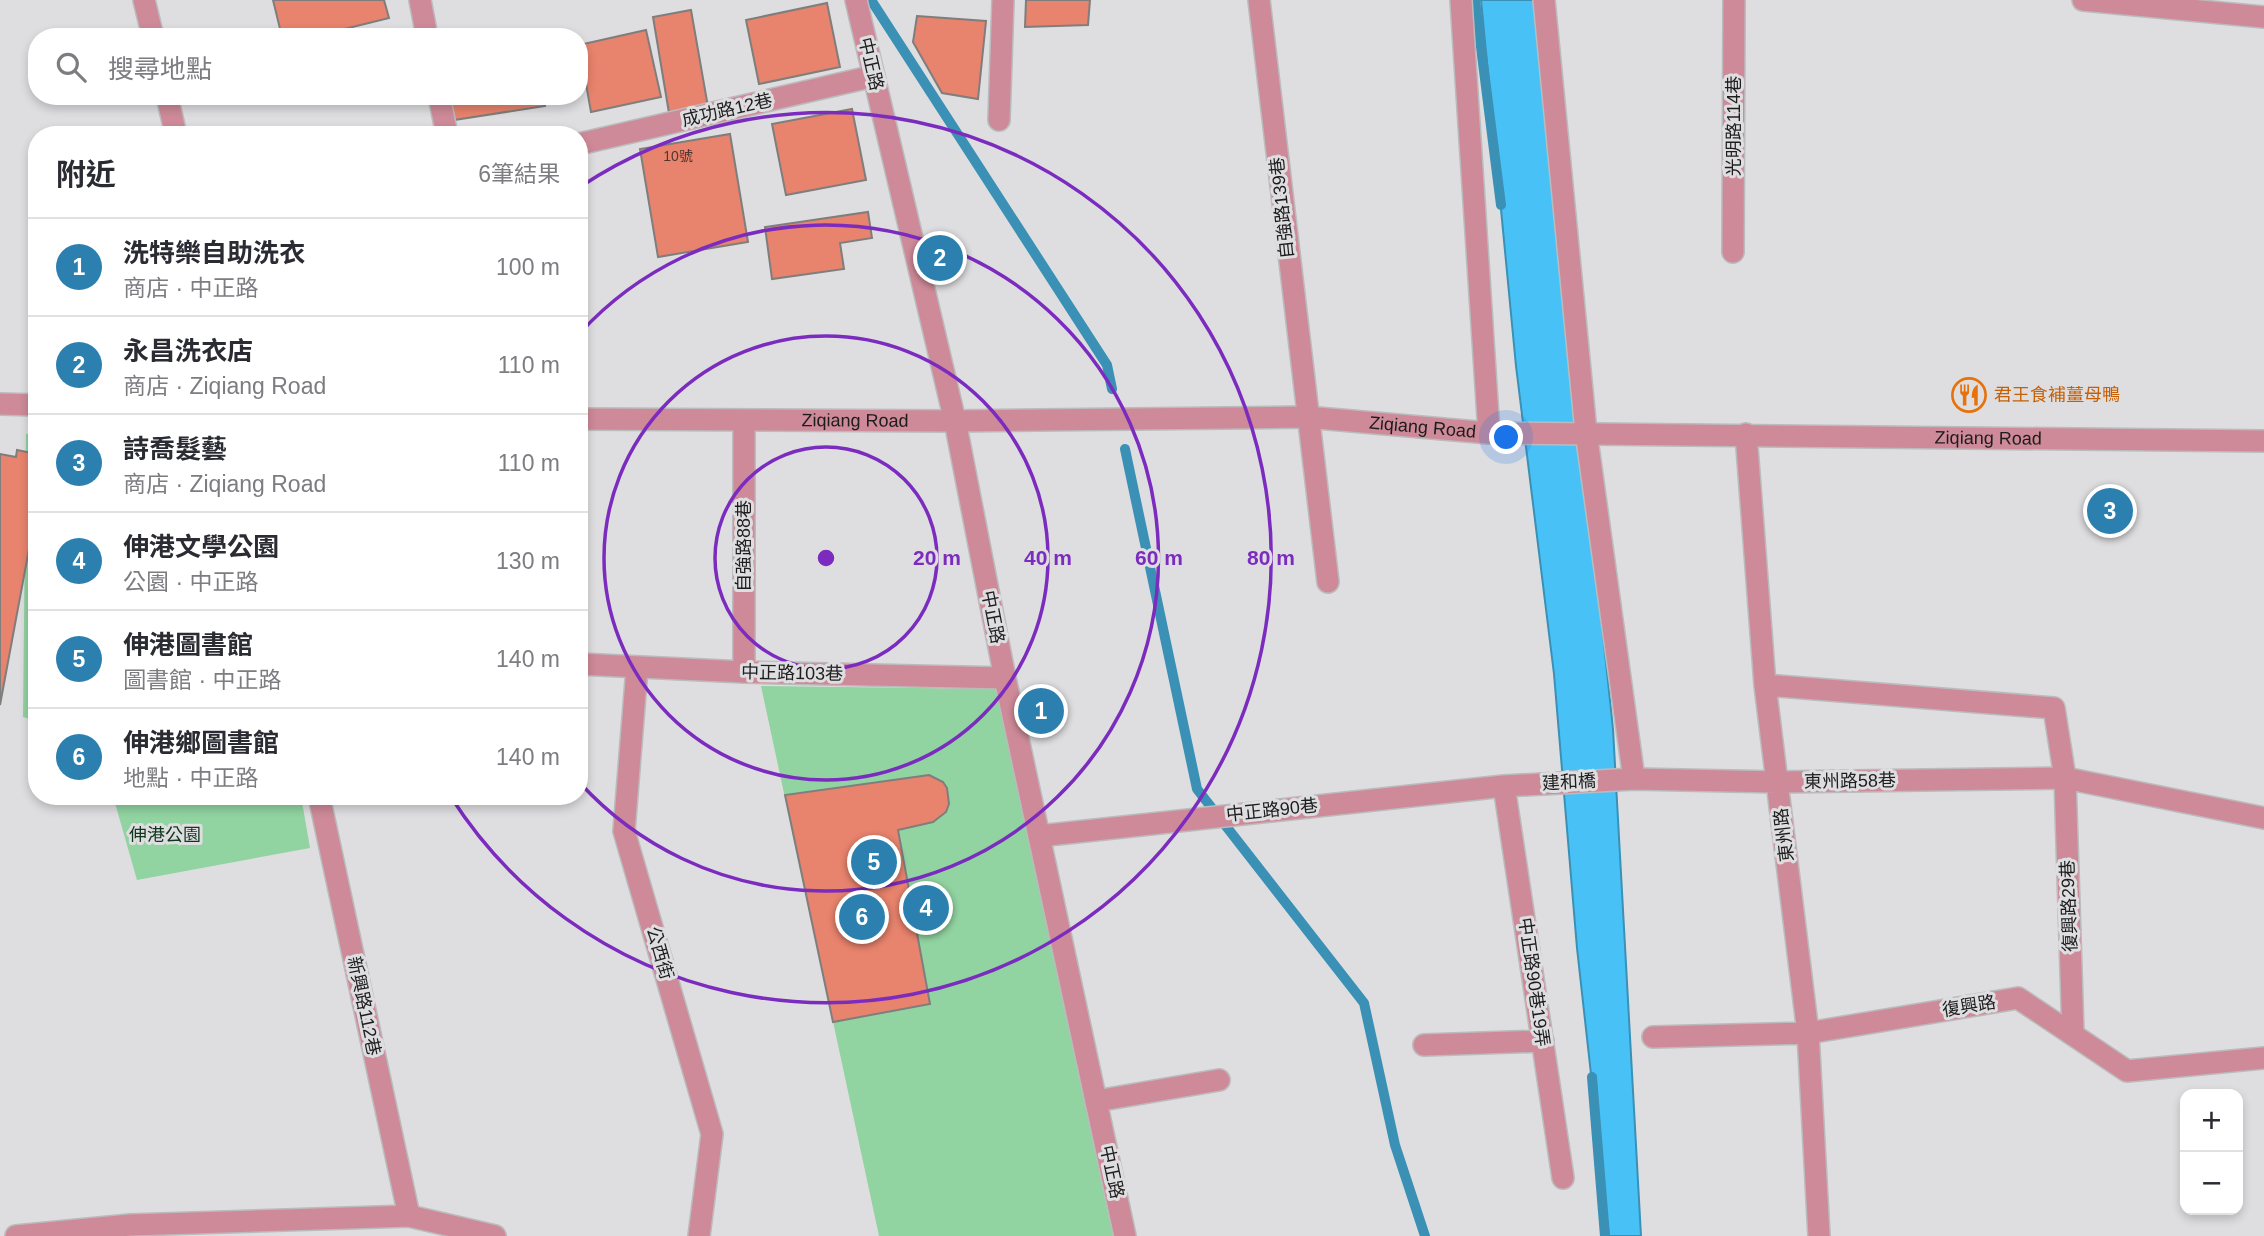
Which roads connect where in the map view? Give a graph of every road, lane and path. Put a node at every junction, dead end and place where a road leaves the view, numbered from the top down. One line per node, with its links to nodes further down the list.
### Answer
1 (145, 0): 11 (street)
2 (420, 0): 12 (street)
3 (856, 0): 13 (street, 中正路)
4 (1003, 0): 16 (street)
5 (1259, 0): 23 (street, 自強路139巷)
6 (1461, 0): 28 (street)
7 (1544, 0): 27 (street)
8 (1734, 0): 20 (street, 光明路114巷)
9 (2083, 0): 10 (street)
10 (2264, 17)
11 (151, 28)
12 (425, 28)
13 (874, 76): 19 (street, 成功路12巷); 26 (street, 中正路)
14 (169, 105): 17 (street)
15 (441, 105): 18 (street)
16 (999, 120)
17 (175, 126)
18 (445, 126)
19 (588, 142)
20 (1733, 252)
21 (0, 404): 22 (street)
22 (28, 405)
23 (1306, 417): 26 (street, Ziqiang Road); 28 (street, Ziqiang Road); 31 (street, 自強路139巷)
24 (588, 419): 25 (street, Ziqiang Road)
25 (744, 421): 26 (street, Ziqiang Road); 34 (street, 自強路88巷)
26 (955, 421): 35 (street, 中正路)
27 (1586, 432): 28 (street, Ziqiang Road); 29 (street, Ziqiang Road); 38 (street)
28 (1489, 433)
29 (1746, 435): 30 (street, Ziqiang Road); 36 (street, 東州路)
30 (2264, 441)
31 (1328, 582)
32 (588, 665): 33 (street, 中正路103巷)
33 (637, 668): 34 (street, 中正路103巷); 56 (street, 公西街)
34 (744, 672): 35 (street, 中正路103巷)
35 (1005, 678): 43 (street, 中正路)
36 (1765, 685): 37 (street); 39 (street, 東州路)
37 (2065, 778): 39 (street, 東州路58巷); 42 (street, 東州路58巷); 45 (street, 復興路29巷)
38 (1634, 779): 39 (street, 東州路58巷); 40 (street, 建和橋)
39 (1778, 782): 44 (street, 東州路)
40 (1504, 786): 43 (street, 中正路90巷); 47 (street, 中正路90巷19弄)
41 (321, 805): 53 (street, 新興路112巷)
42 (2264, 818)
43 (1040, 835): 51 (street, 中正路)
44 (1808, 1033): 45 (street, 復興路); 46 (street, 復興路); 58 (street, 東州路)
45 (2073, 1034): 49 (street, 復興路)
46 (1654, 1037)
47 (1543, 1041): 48 (street); 52 (street, 中正路90巷19弄)
48 (1424, 1045)
49 (2264, 1058)
50 (1219, 1080): 51 (street)
51 (1096, 1101): 57 (street, 中正路)
52 (1563, 1178)
53 (408, 1216): 54 (street); 55 (street)
54 (16, 1236)
55 (495, 1236)
56 (699, 1236)
57 (1125, 1236)
58 (1819, 1236)

